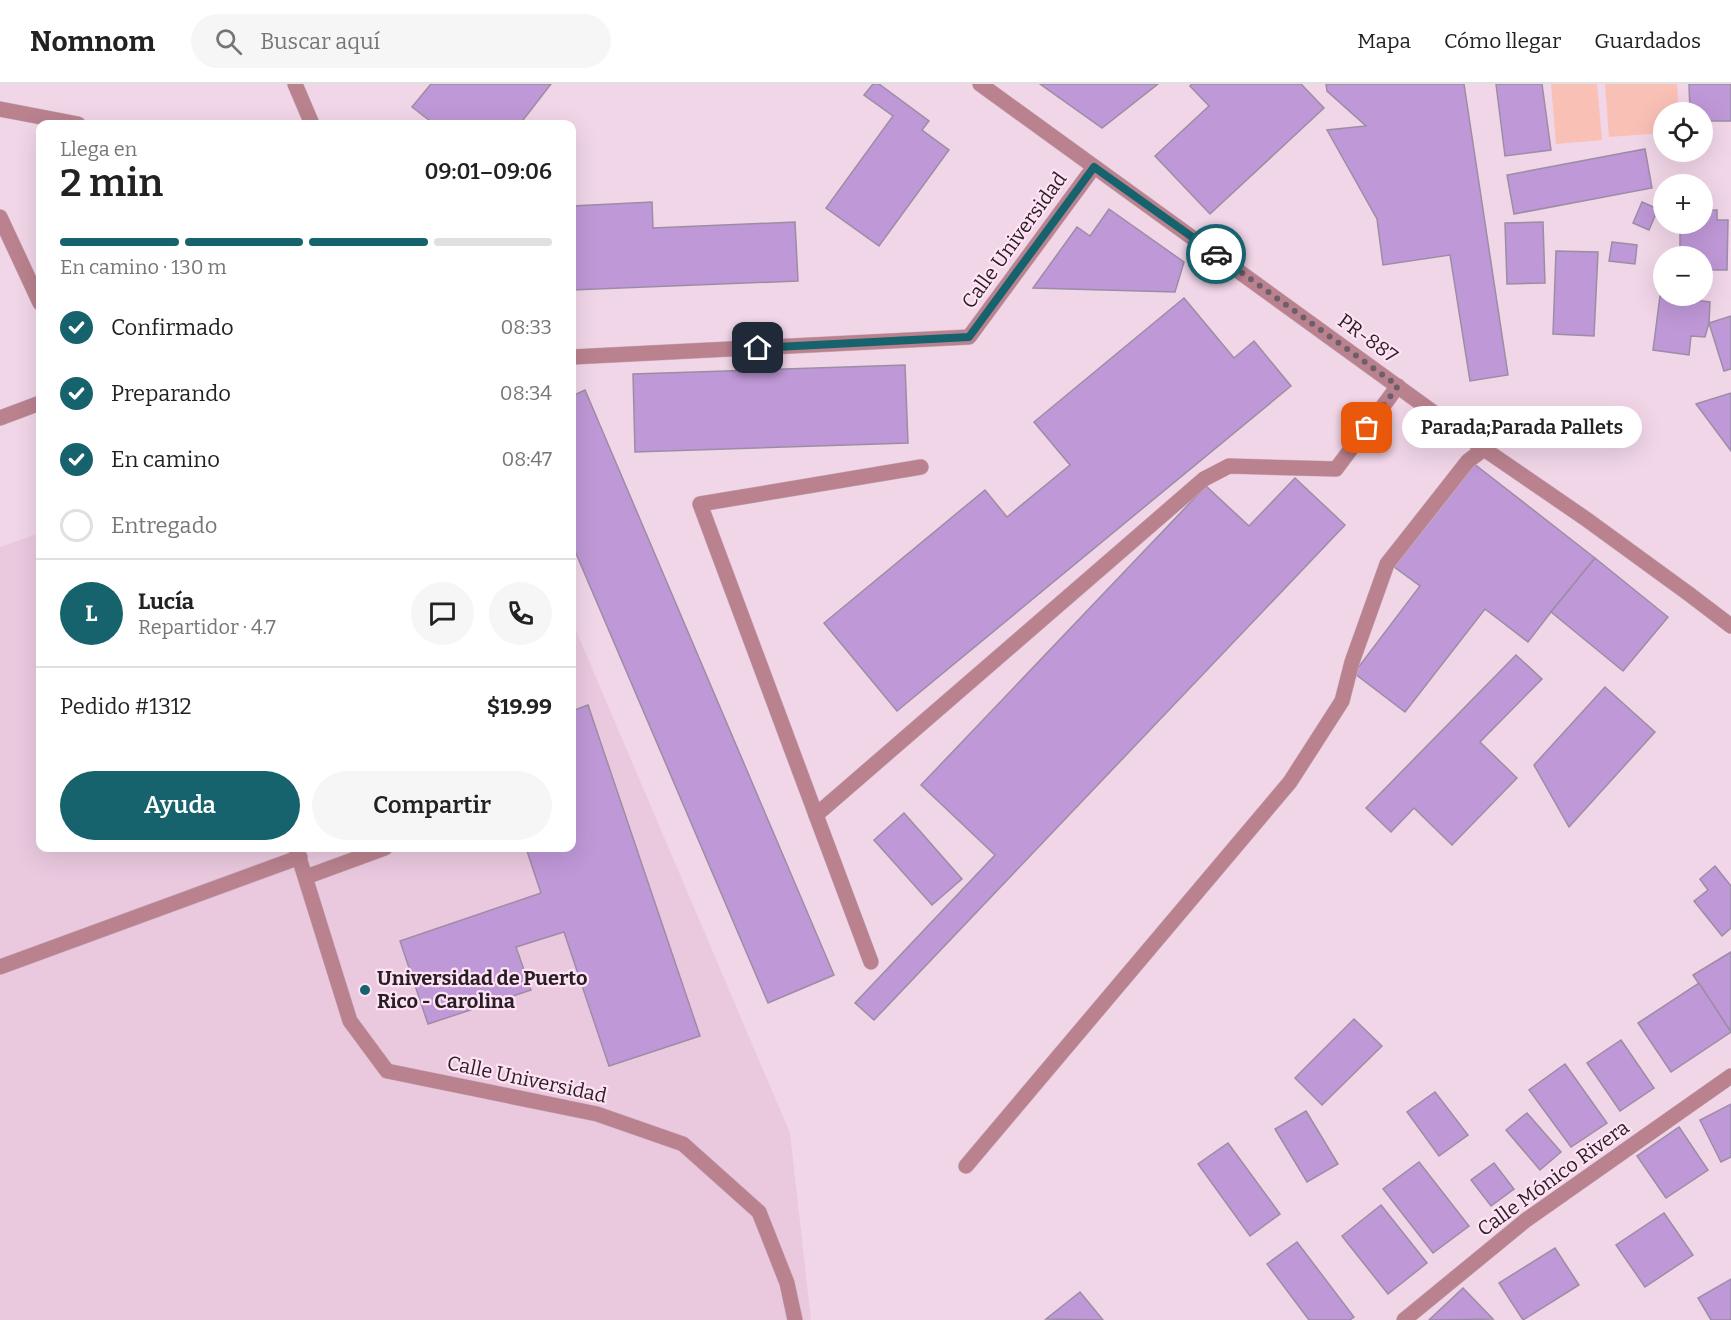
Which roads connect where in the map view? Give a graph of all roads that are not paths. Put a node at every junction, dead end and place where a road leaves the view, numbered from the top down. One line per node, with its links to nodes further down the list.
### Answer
1 (296, 84): 5 (street)
2 (980, 84): 6 (street, PR-887)
3 (0, 109): 4 (street)
4 (57, 120)
5 (310, 120)
6 (1094, 167): 9 (street, Calle Universidad); 10 (street, PR-887)
7 (0, 217): 8 (street)
8 (36, 294)
9 (576, 357)
10 (1398, 386): 13 (street, PR-887); 16 (street)
11 (36, 404): 12 (street)
12 (0, 418)
13 (1484, 449): 15 (street, PR-887); 23 (street)
14 (921, 468): 16 (street)
15 (1731, 626)
16 (816, 815): 20 (street)
17 (298, 852): 19 (street, Calle Universidad); 21 (street)
18 (374, 852): 19 (street)
19 (306, 877): 24 (street, Calle Universidad)
20 (871, 962)
21 (0, 967)
22 (1731, 1076): 25 (street, Calle Mónico Rivera)
23 (966, 1166)
24 (795, 1320)
25 (1404, 1320)

